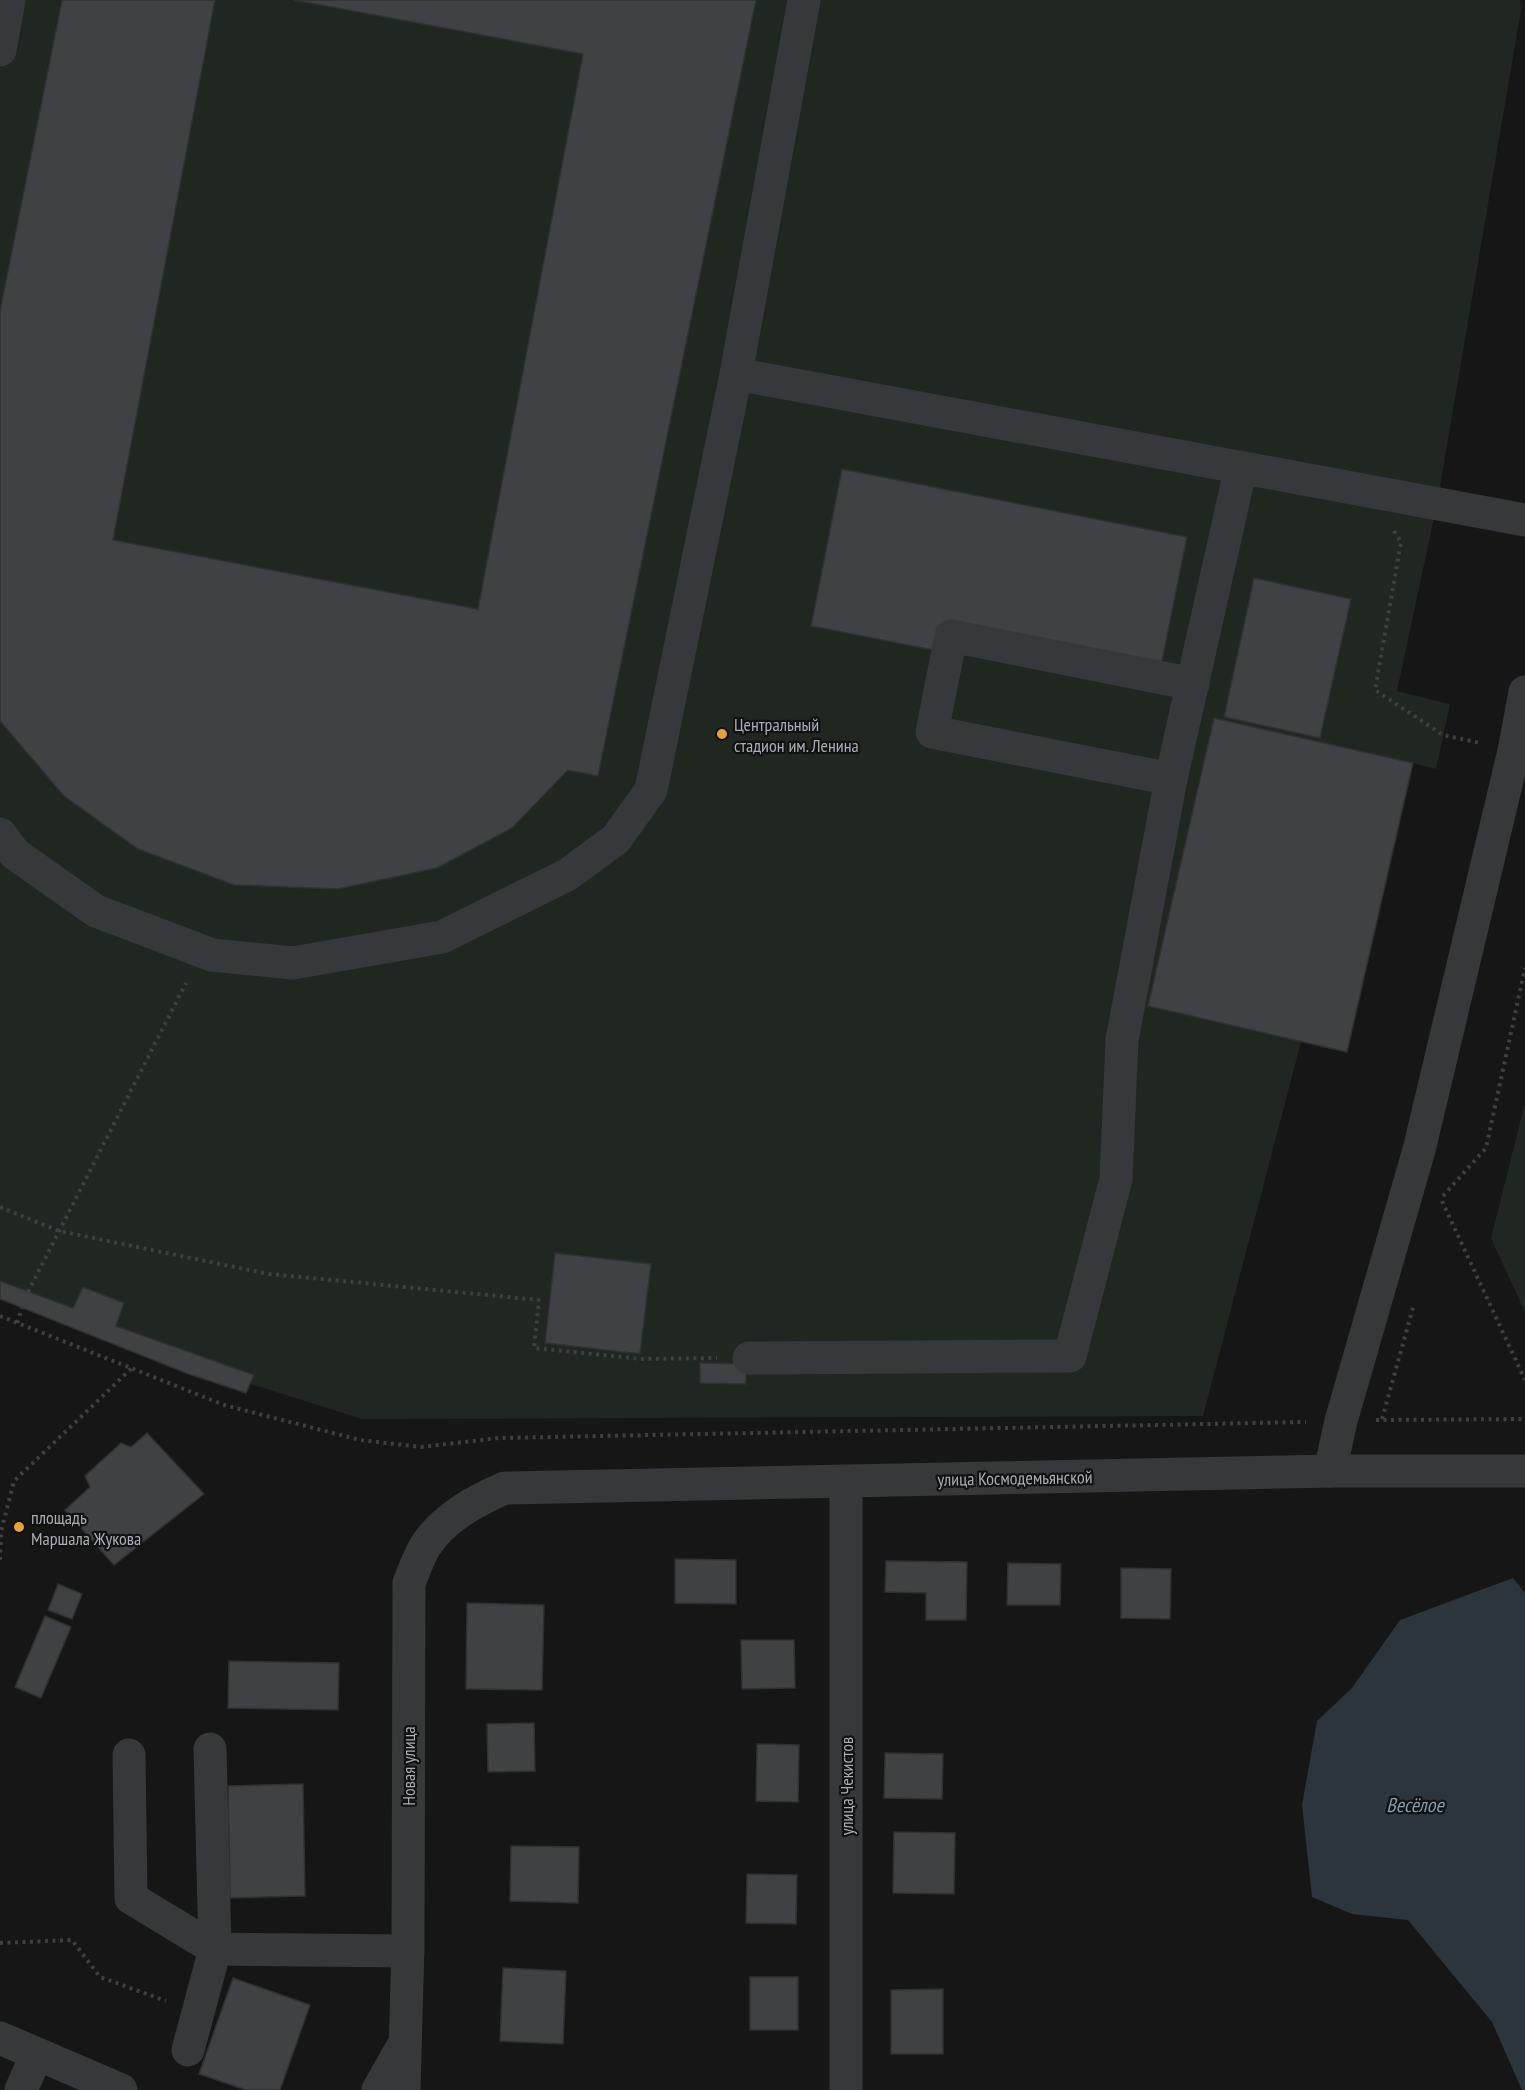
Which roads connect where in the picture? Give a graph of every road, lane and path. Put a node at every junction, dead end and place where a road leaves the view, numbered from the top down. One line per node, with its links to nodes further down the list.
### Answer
1 (9, 0): 3 (street)
2 (804, 0): 4 (street)
3 (0, 51)
4 (736, 374): 5 (street); 13 (street)
5 (1241, 467): 6 (street); 8 (street)
6 (1364, 489): 7 (street); 10 (path)
7 (1525, 520)
8 (1193, 684): 11 (street); 11 (street)
9 (1525, 692): 10 (street)
10 (1514, 751): 29 (street)
11 (1172, 779): 24 (street)
12 (0, 834): 13 (street)
13 (202, 952): 18 (path)
14 (1525, 968): 15 (path)
15 (1442, 1201): 17 (path); 26 (path)
16 (0, 1207): 18 (path)
17 (1439, 1212)
18 (60, 1231): 19 (path); 24 (path)
19 (28, 1292)
20 (1417, 1293): 27 (path)
21 (22, 1308): 23 (path)
22 (0, 1317): 23 (path)
23 (17, 1323): 25 (path)
24 (749, 1358)
25 (132, 1368): 29 (path); 34 (path)
26 (1525, 1380)
27 (1382, 1419): 28 (path); 29 (path)
28 (1525, 1419)
29 (1341, 1421): 30 (street)
30 (1330, 1471): 31 (street, улица Космодемьянской); 32 (street, улица Космодемьянской)
31 (1525, 1471)
32 (846, 1482): 33 (street, улица Космодемьянской); 49 (street, улица Чекистов)
33 (504, 1488): 39 (street, Новая улица)
34 (0, 1560)
35 (210, 1749): 38 (street)
36 (129, 1755): 38 (street)
37 (0, 1943): 40 (path)
38 (215, 1949): 39 (street); 40 (street)
39 (408, 1951): 42 (street, Новая улица)
40 (198, 2013): 43 (street)
41 (0, 2038): 44 (street)
42 (404, 2045): 47 (street); 48 (street, Новая улица)
43 (188, 2050)
44 (37, 2054): 45 (street); 46 (street)
45 (21, 2090)
46 (121, 2090)
47 (378, 2090)
48 (404, 2090)
49 (846, 2090)

